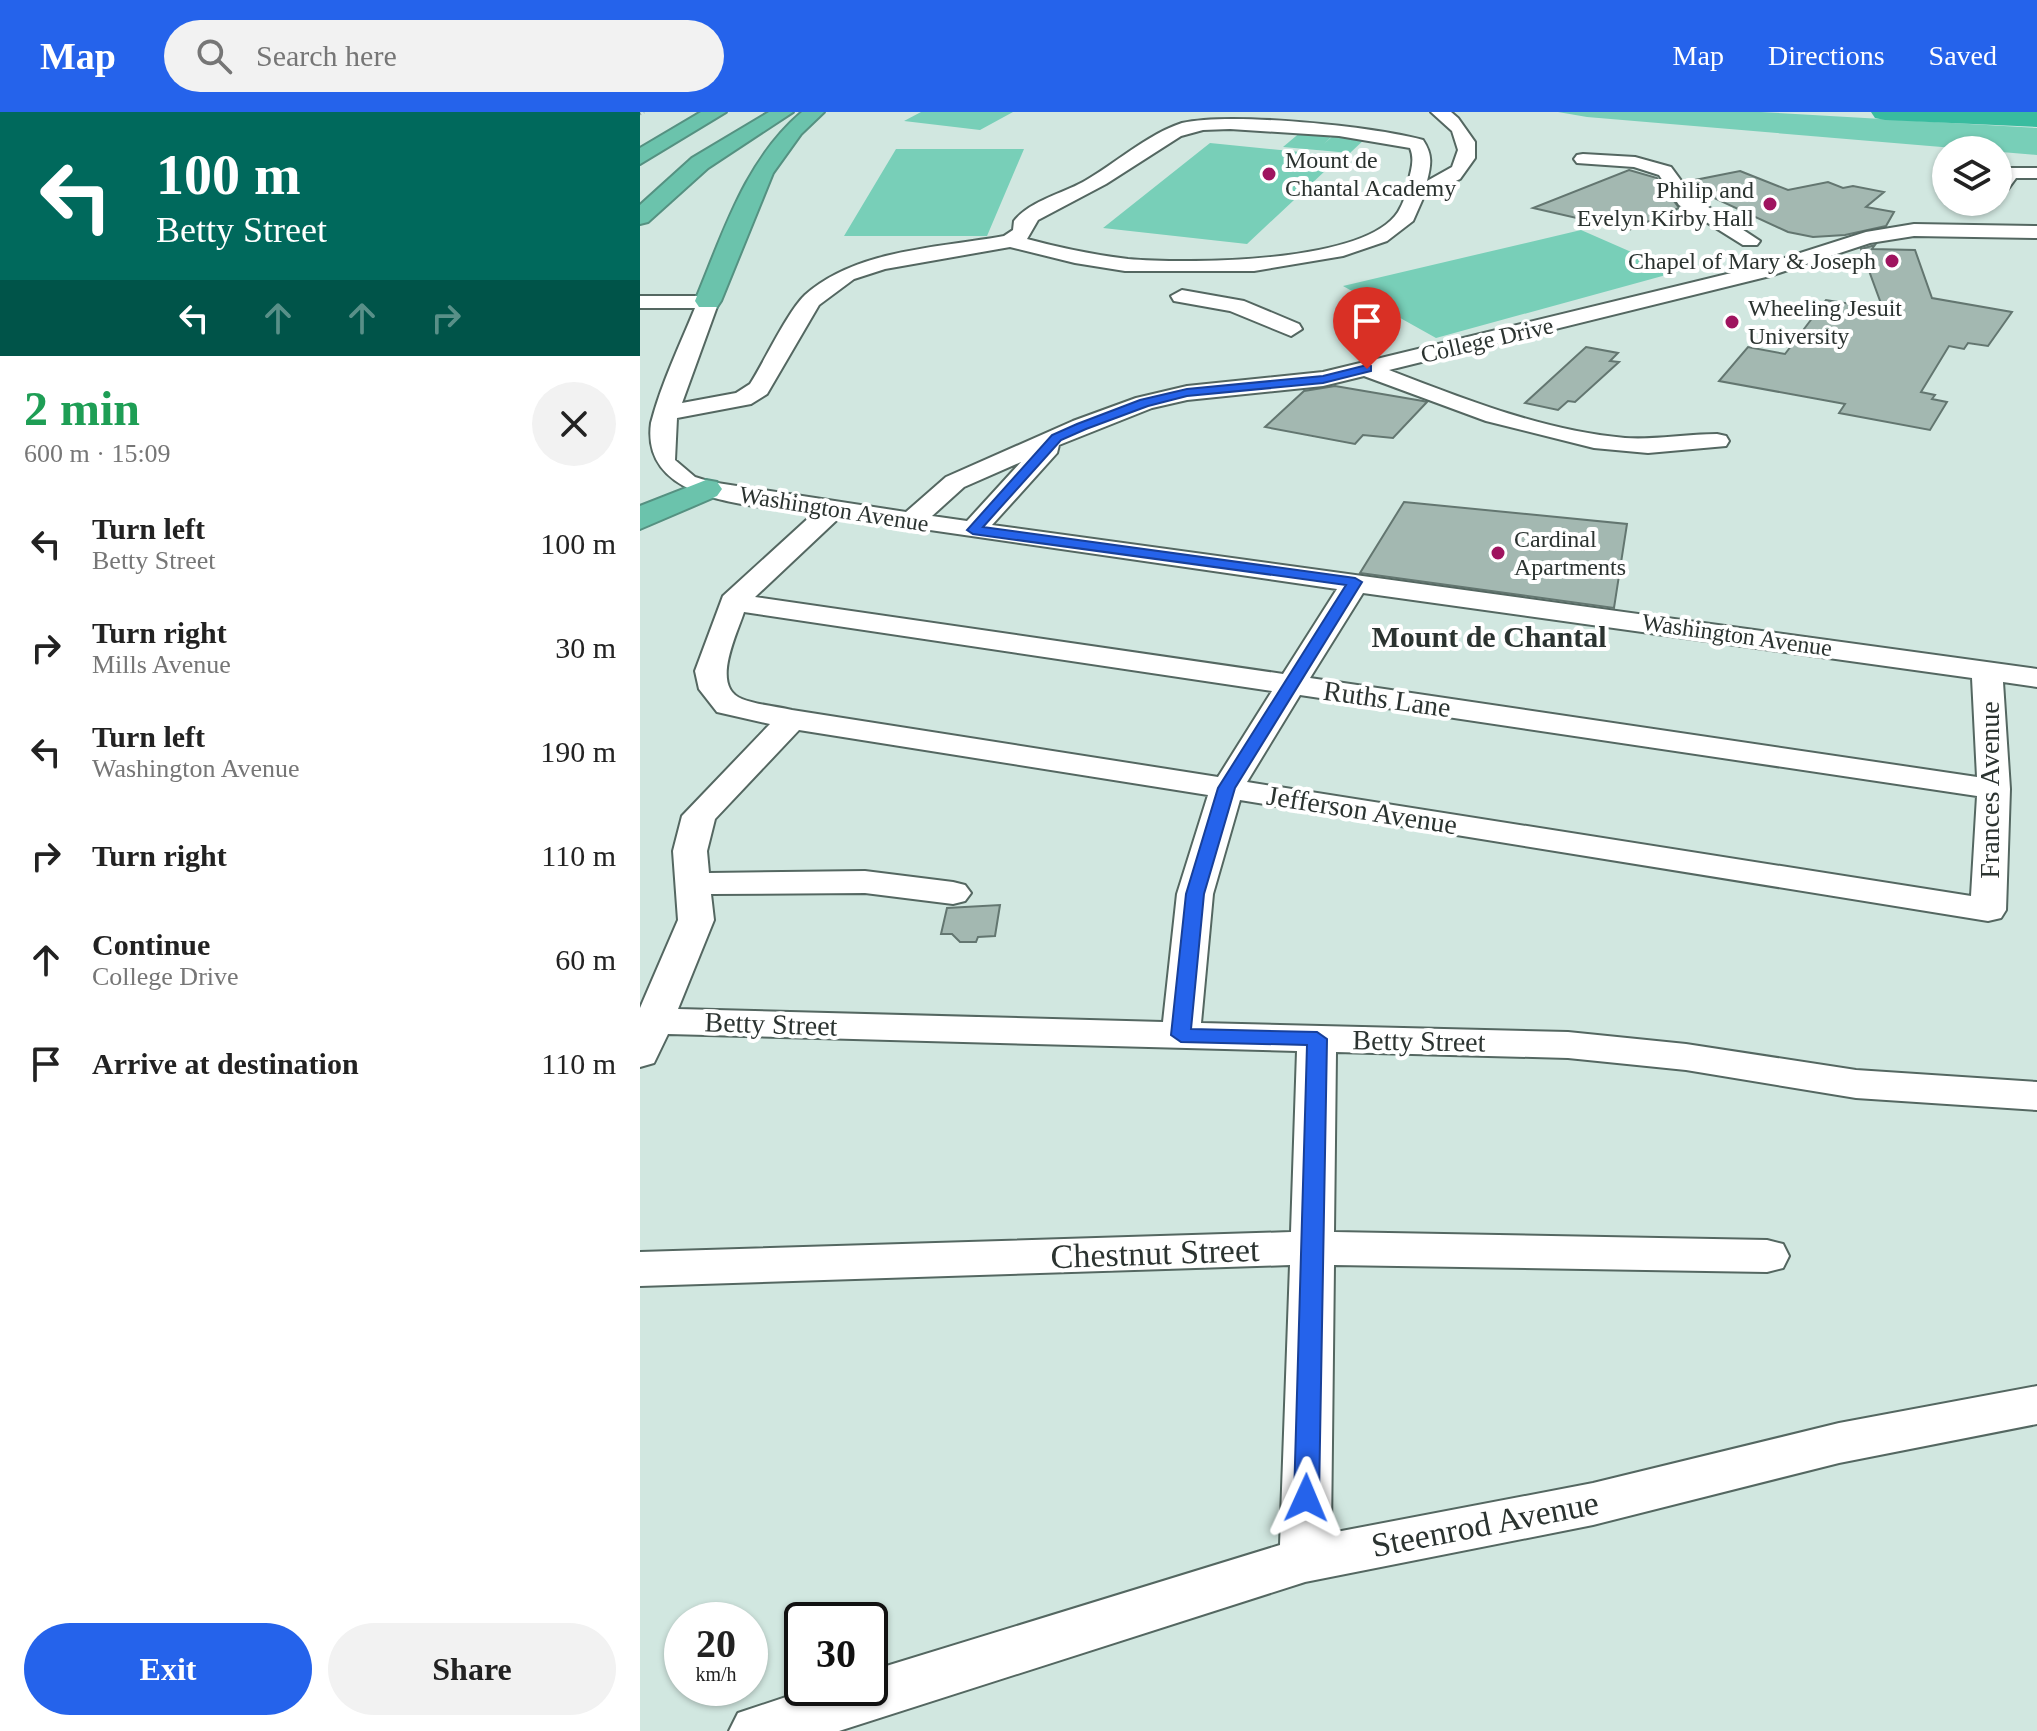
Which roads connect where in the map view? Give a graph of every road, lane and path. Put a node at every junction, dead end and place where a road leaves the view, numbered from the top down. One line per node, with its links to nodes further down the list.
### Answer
1 (695, 112): 6 (highway)
2 (716, 112): 7 (highway)
3 (783, 112): 13 (highway)
4 (814, 112): 23 (highway)
5 (1439, 112): 11 (street)
6 (640, 136)
7 (640, 157)
8 (1583, 159): 17 (street)
9 (2012, 173): 10 (street)
10 (2037, 173)
11 (1417, 192): 16 (street); 19 (street)
12 (1968, 216): 14 (street)
13 (640, 217)
14 (1943, 229): 15 (street, College Drive); 18 (street, College Drive)
15 (2037, 232)
16 (1010, 241): 19 (street); 27 (street)
17 (1750, 241): 18 (street); 20 (street)
18 (1800, 258): 20 (street, College Drive)
19 (1121, 263): 21 (street)
20 (1763, 272): 26 (street, College Drive)
21 (1104, 279)
22 (1182, 296): 25 (street)
23 (708, 301): 24 (street); 27 (street, Washington Avenue)
24 (641, 302)
25 (1291, 329)
26 (1367, 369): 28 (street, College Drive); 29 (street)
27 (666, 413): 30 (street, Washington Avenue)
28 (1057, 437): 33 (street, College Drive); 34 (street)
29 (1717, 441)
30 (706, 489): 31 (street, Washington Avenue); 32 (highway)
31 (833, 510): 33 (street, Washington Avenue); 36 (street)
32 (640, 519)
33 (911, 521): 34 (street, Washington Avenue)
34 (973, 530): 35 (street, Washington Avenue)
35 (1355, 582): 37 (street, Washington Avenue); 39 (street)
36 (733, 602): 39 (street, Ruths Lane); 40 (street, Jefferson Avenue)
37 (1987, 670): 38 (street, Washington Avenue); 42 (street, Frances Avenue)
38 (2037, 678)
39 (1290, 685): 41 (street); 42 (street, Ruths Lane)
40 (792, 719): 41 (street, Jefferson Avenue); 43 (street)
41 (1227, 788): 45 (street, Jefferson Avenue); 46 (street)
42 (1994, 789): 45 (street, Frances Avenue)
43 (695, 884): 44 (street); 48 (street)
44 (953, 893)
45 (1988, 910)
46 (1181, 1035): 47 (street, Betty Street); 48 (street, Betty Street)
47 (1317, 1037): 49 (street, Betty Street); 50 (street)
48 (647, 1038)
49 (2037, 1096)
50 (1312, 1248): 51 (street, Chestnut Street); 52 (street, Chestnut Street); 54 (street)
51 (1767, 1256)
52 (640, 1269)
53 (2037, 1405): 54 (street, Steenrod Avenue)
54 (1305, 1560): 55 (street, Steenrod Avenue)
55 (757, 1731)

